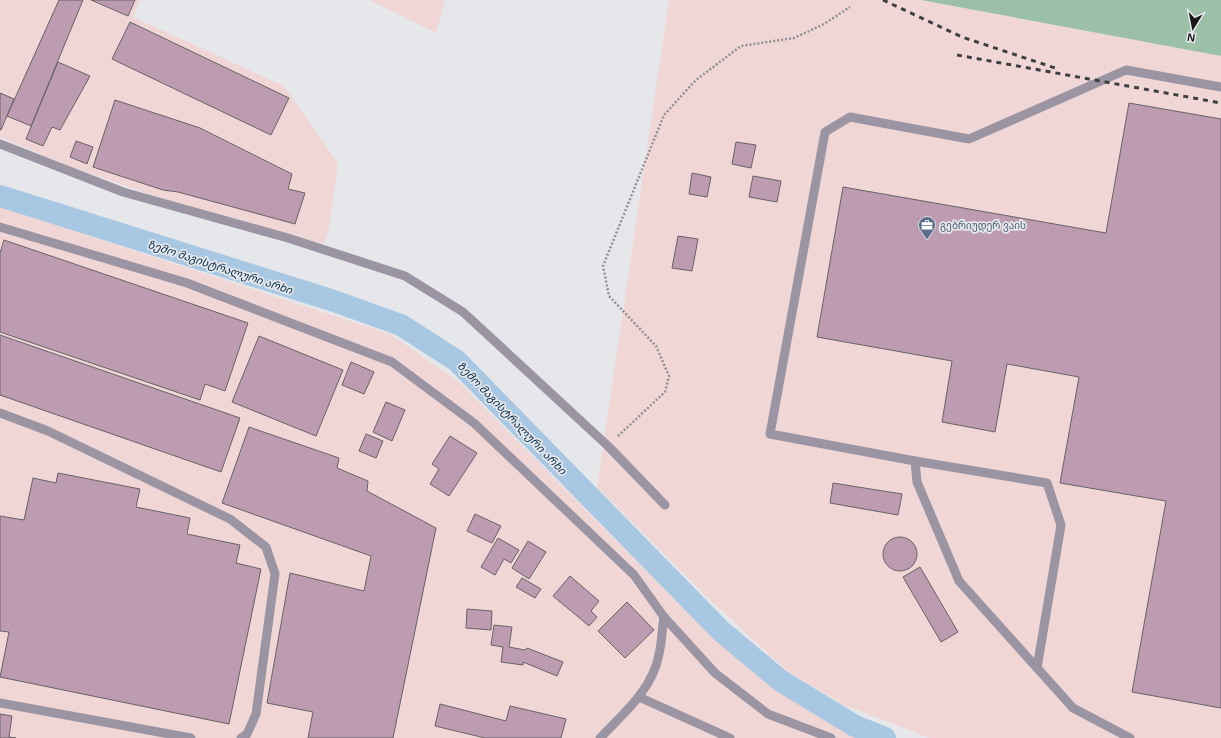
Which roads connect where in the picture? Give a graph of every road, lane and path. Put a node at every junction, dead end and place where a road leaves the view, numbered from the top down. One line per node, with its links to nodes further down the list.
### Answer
1 (850, 8): 6 (path)
2 (1221, 87): 7 (lane)
3 (0, 144): 6 (lane)
4 (0, 227): 9 (lane)
5 (0, 414): 14 (lane)
6 (608, 446): 8 (lane)
7 (915, 461): 10 (lane); 10 (lane)
8 (665, 505)
9 (664, 617): 11 (lane); 17 (lane)
10 (1037, 668): 18 (lane)
11 (639, 697): 15 (lane); 16 (lane)
12 (0, 703): 13 (lane)
13 (192, 738)
14 (241, 738)
15 (600, 738)
16 (730, 738)
17 (831, 738)
18 (1130, 738)

